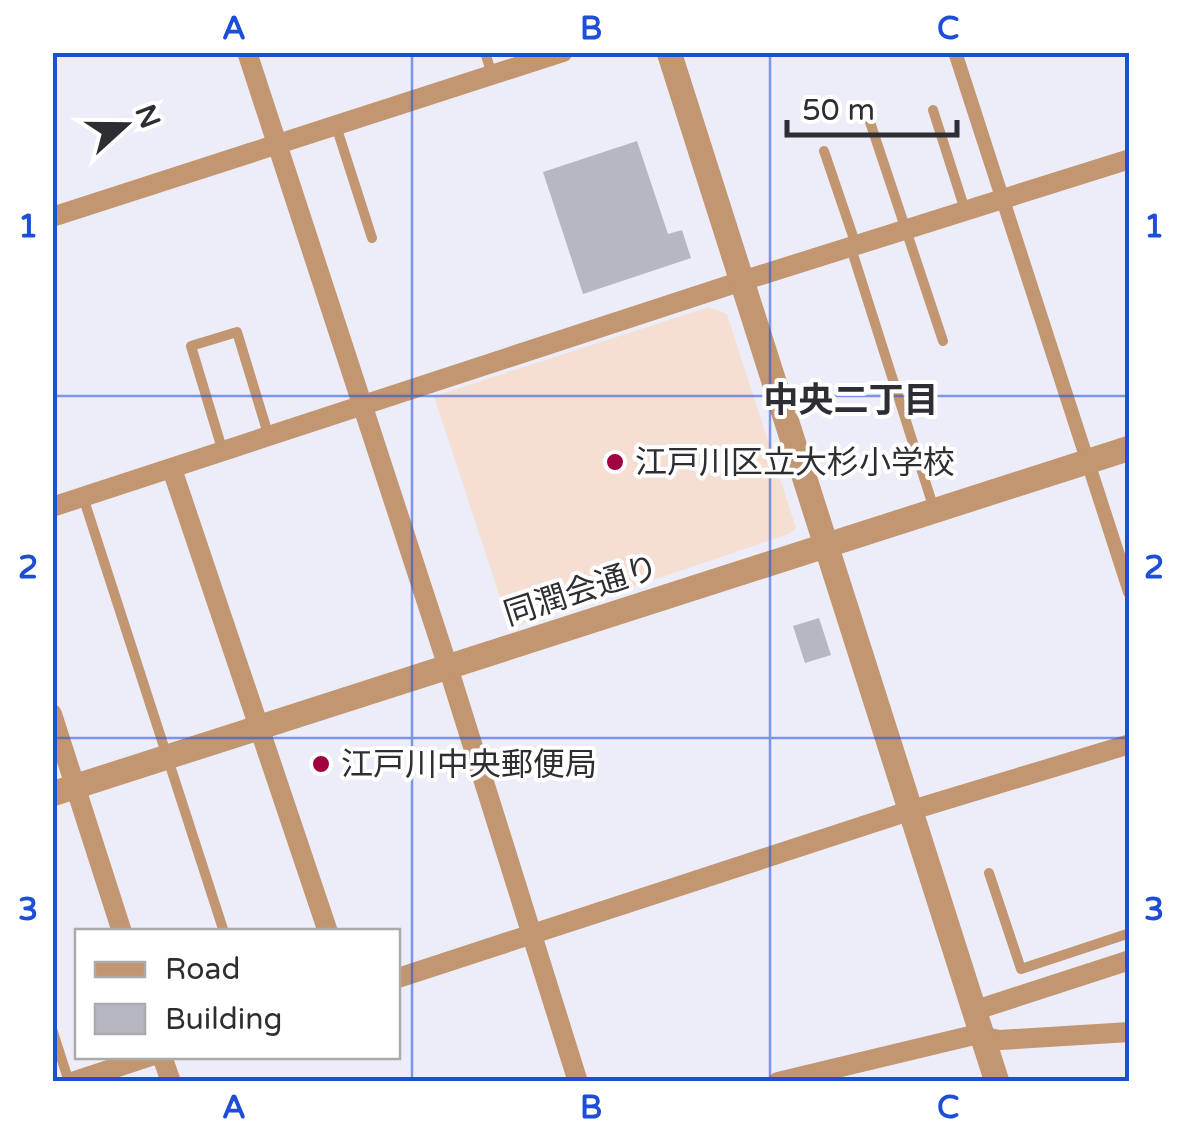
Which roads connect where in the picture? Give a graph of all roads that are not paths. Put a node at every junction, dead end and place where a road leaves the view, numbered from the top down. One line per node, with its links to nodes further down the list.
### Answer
1 (248, 52): 10 (street)
2 (484, 52): 6 (lane)
3 (563, 52): 6 (street)
4 (668, 52): 19 (street)
5 (955, 52): 13 (street)
6 (492, 76): 9 (street)
7 (865, 107): 16 (lane)
8 (933, 110): 14 (lane)
9 (336, 126): 10 (street); 17 (lane)
10 (278, 144): 15 (street); 21 (street)
11 (824, 152): 18 (lane)
12 (1130, 159): 13 (street)
13 (1004, 199): 14 (street); 25 (street)
14 (965, 211): 16 (street)
15 (52, 217)
16 (906, 230): 18 (street); 20 (lane)
17 (372, 238)
18 (854, 247): 19 (street); 29 (lane)
19 (742, 281): 21 (street); 30 (street)
20 (942, 341)
21 (362, 408): 22 (street); 32 (street)
22 (269, 438): 24 (street); 24 (lane)
23 (1130, 448): 25 (street, 同潤会通り)
24 (224, 452): 26 (street)
25 (1087, 462): 29 (street, 同潤会通り); 31 (street)
26 (172, 469): 27 (street); 34 (street)
27 (83, 497): 28 (street); 36 (lane)
28 (52, 507)
29 (934, 511): 30 (street, 同潤会通り)
30 (827, 545): 32 (street, 同潤会通り); 38 (street)
31 (1130, 592)
32 (448, 667): 34 (street, 同潤会通り); 44 (street)
33 (52, 714): 37 (street)
34 (259, 728): 36 (street, 同潤会通り); 42 (street)
35 (1130, 744): 38 (street)
36 (168, 757): 37 (street, 同潤会通り); 41 (lane)
37 (64, 790): 40 (street)
38 (912, 810): 44 (street); 47 (street)
39 (989, 873): 43 (lane)
40 (121, 929)
41 (223, 929)
42 (327, 929)
43 (1130, 933)
44 (532, 935): 46 (street); 54 (street)
45 (1130, 960): 47 (street)
46 (400, 977)
47 (973, 1011): 50 (street)
48 (52, 1029): 53 (lane)
49 (1130, 1032): 50 (street)
50 (982, 1036): 52 (street); 55 (street)
51 (142, 1059): 53 (street)
52 (788, 1080)
53 (71, 1082)
54 (578, 1082)
55 (996, 1082)

